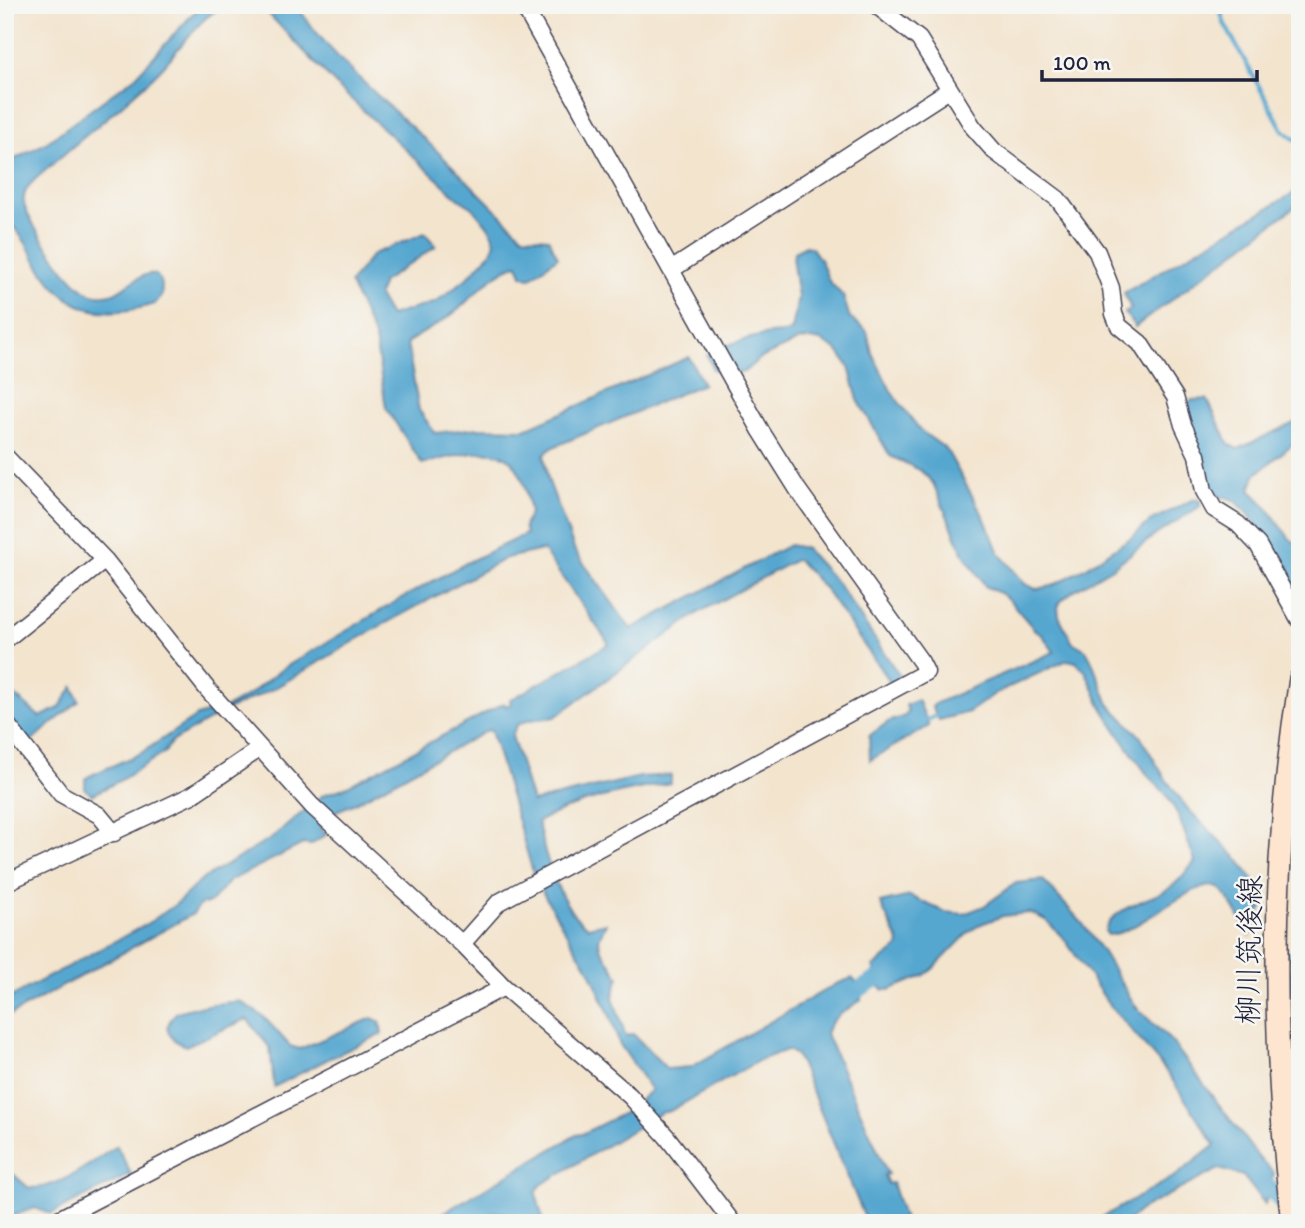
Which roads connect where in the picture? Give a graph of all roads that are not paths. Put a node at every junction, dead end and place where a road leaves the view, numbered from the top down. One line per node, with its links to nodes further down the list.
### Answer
1 (523, 5): 4 (street)
2 (876, 5): 3 (street)
3 (948, 90): 4 (street); 7 (street)
4 (671, 270): 14 (street)
5 (5, 456): 6 (street)
6 (105, 560): 8 (street); 11 (street)
7 (1300, 621)
8 (5, 640)
9 (1300, 680): 18 (main road, 柳川筑後線)
10 (5, 722): 12 (street)
11 (259, 749): 12 (street); 14 (street)
12 (114, 833): 13 (street)
13 (5, 883)
14 (462, 944): 15 (street)
15 (504, 987): 16 (street); 17 (street)
16 (51, 1223)
17 (733, 1223)
18 (1292, 1223)

